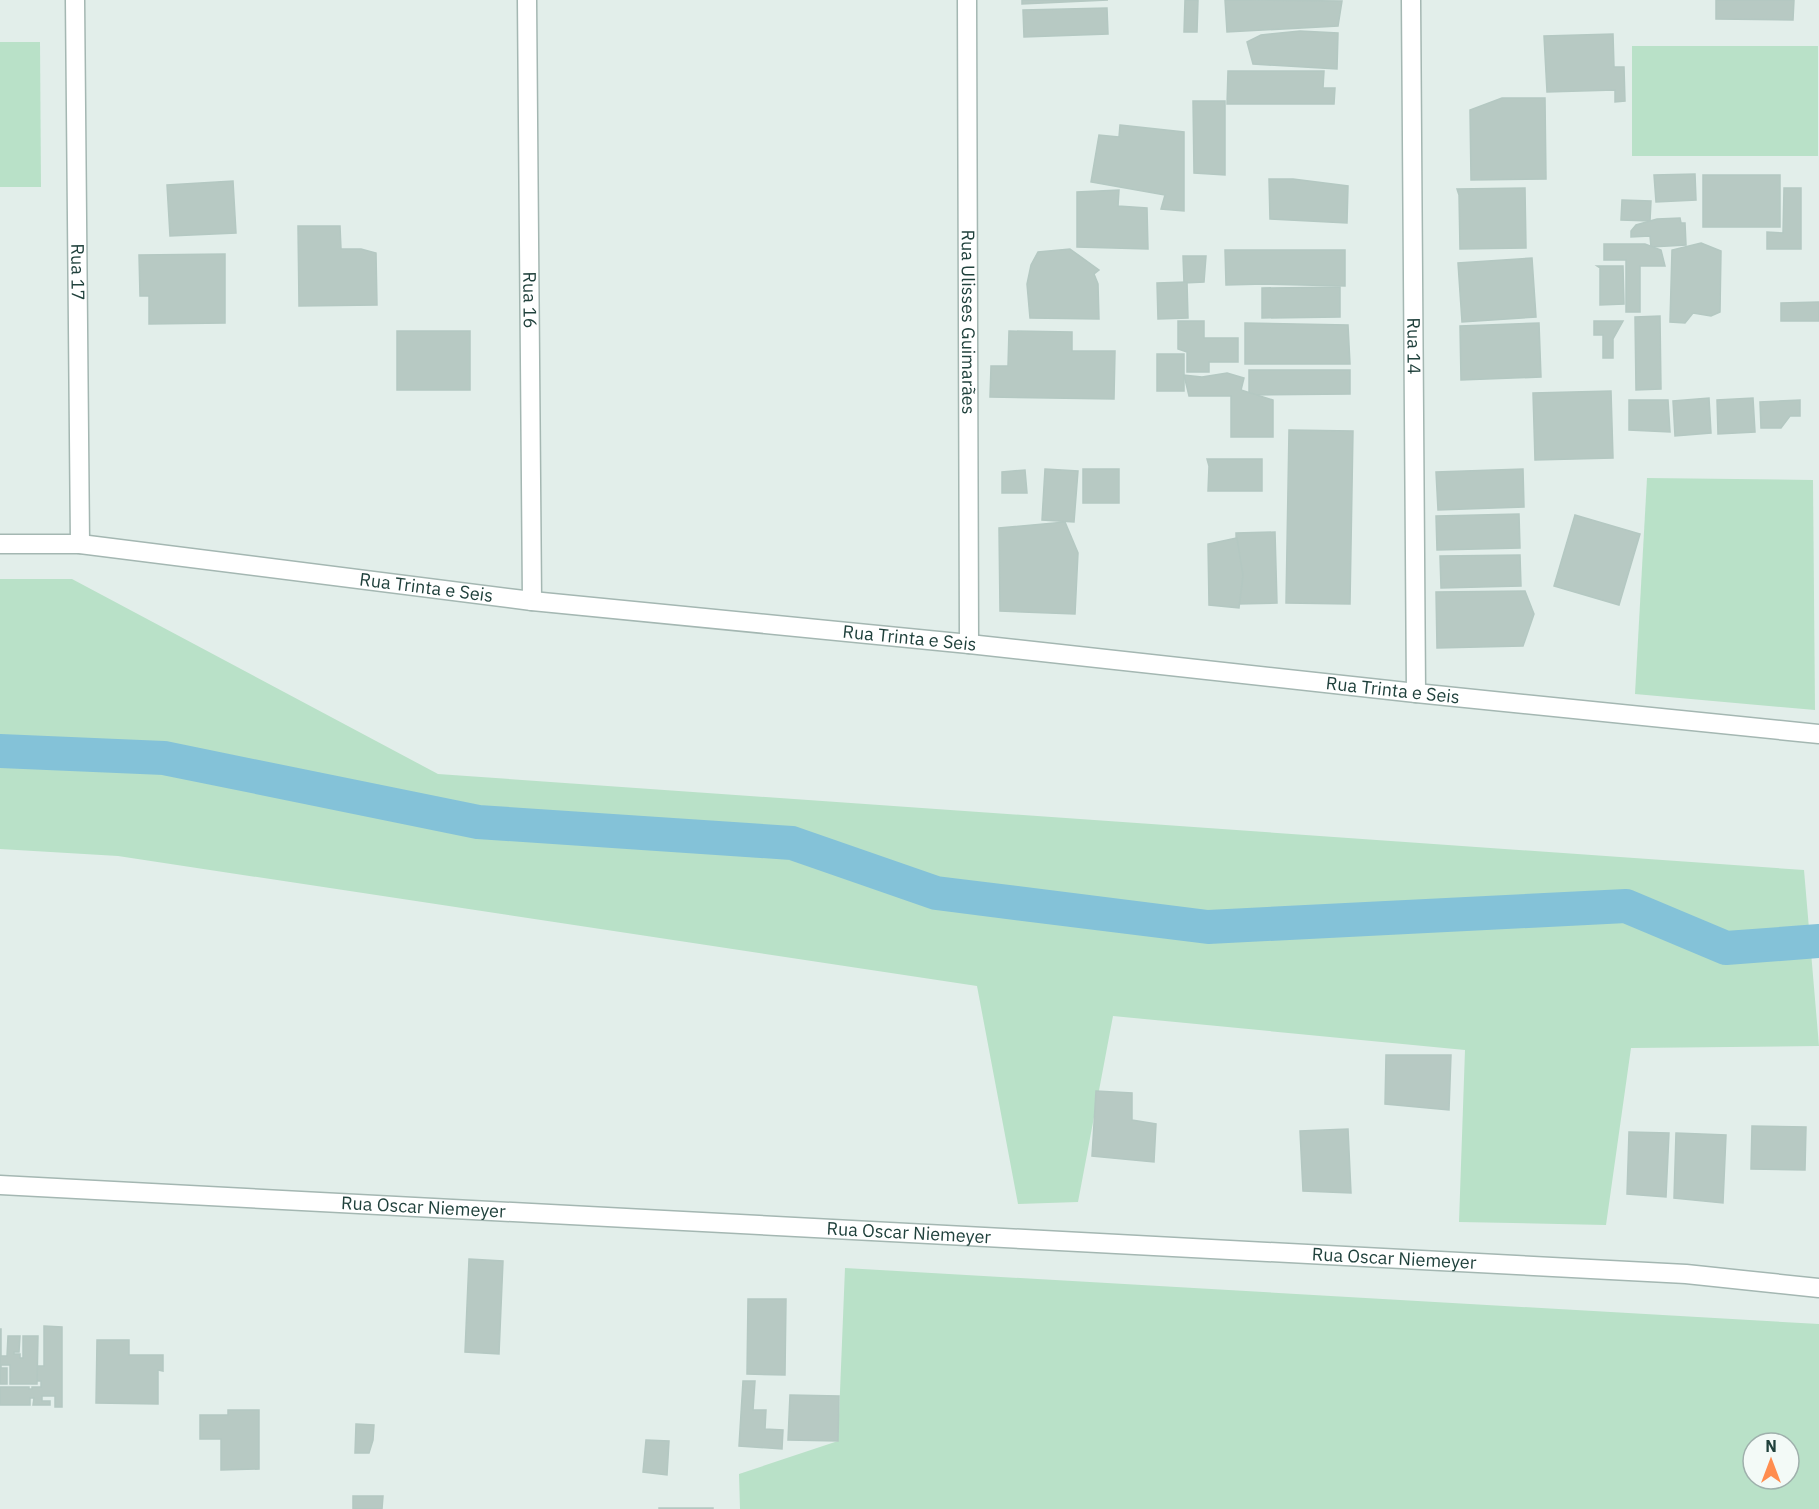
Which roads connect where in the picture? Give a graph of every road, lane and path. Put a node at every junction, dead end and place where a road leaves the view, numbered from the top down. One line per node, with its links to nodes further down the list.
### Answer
1 (75, 0): 6 (street, Rua 17)
2 (527, 0): 7 (street, Rua 16)
3 (967, 0): 8 (street, Rua Ulisses Guimarães)
4 (1411, 0): 9 (street, Rua 14)
5 (0, 544): 6 (street, Rua Trinta e Seis)
6 (81, 544): 7 (street, Rua Trinta e Seis)
7 (532, 601): 8 (street, Rua Trinta e Seis)
8 (969, 644): 9 (street, Rua Trinta e Seis)
9 (1416, 693): 10 (street, Rua Trinta e Seis)
10 (1819, 734)
11 (0, 1185): 12 (street, Rua Oscar Niemeyer)
12 (1819, 1288)

